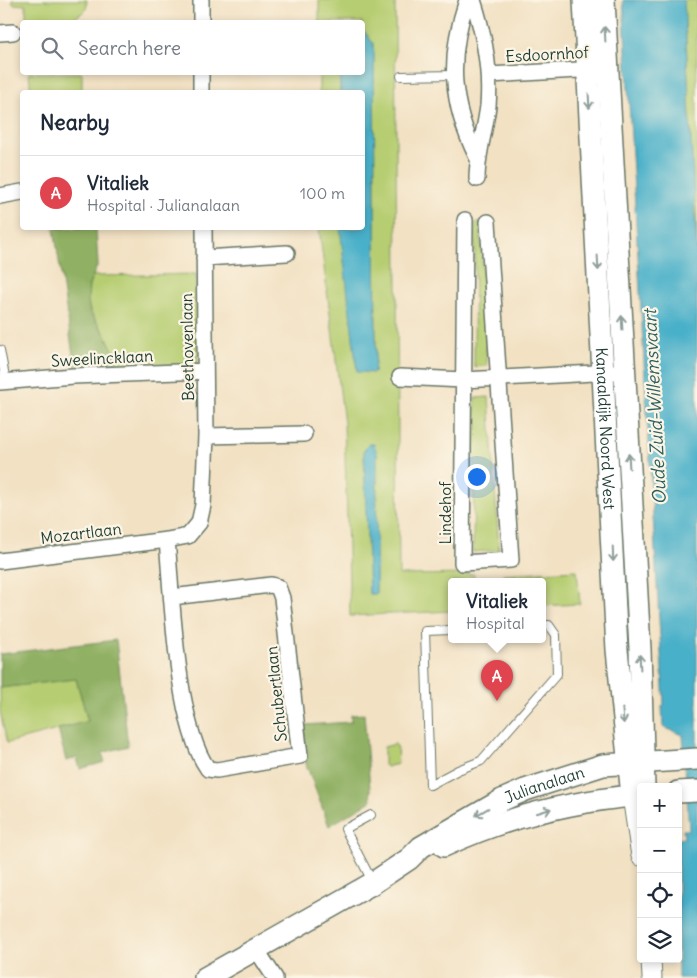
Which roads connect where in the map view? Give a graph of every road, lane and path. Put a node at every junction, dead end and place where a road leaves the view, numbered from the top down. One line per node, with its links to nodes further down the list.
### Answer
1 (201, 0): 6 (street)
2 (467, 0): 9 (street, Esdoornhof)
3 (473, 0): 10 (street, Esdoornhof)
4 (584, 0): 7 (main road, Kanaaldijk Noord West)
5 (604, 0): 7 (main road, Kanaaldijk Noord West, one-way to 5)
6 (201, 20)
7 (597, 69): 10 (street, Esdoornhof); 24 (main road, Kanaaldijk Noord West)
8 (201, 75): 12 (street)
9 (455, 75): 11 (lane); 13 (street, Esdoornhof)
10 (489, 75): 13 (street, Esdoornhof)
11 (401, 76)
12 (201, 90)
13 (477, 157): 14 (street, Esdoornhof)
14 (477, 179)
15 (20, 192): 16 (street)
16 (0, 196)
17 (465, 220): 27 (street, Lindehof)
18 (488, 222): 26 (street, Lindehof)
19 (204, 230): 21 (street, Beethovenlaan)
20 (287, 253): 21 (street)
21 (204, 258): 23 (street, Beethovenlaan)
22 (0, 350): 28 (lane)
23 (205, 371): 28 (street, Sweelincklaan); 30 (street, Beethovenlaan)
24 (614, 372): 26 (street); 37 (main road, Kanaaldijk Noord West)
25 (400, 377): 27 (street)
26 (498, 377): 27 (street); 27 (street, Lindehof)
27 (464, 380)
28 (3, 382)
29 (304, 434): 30 (street)
30 (206, 436): 31 (street, Beethovenlaan)
31 (167, 540): 32 (street, Mozartlaan); 33 (street, Schubertlaan)
32 (0, 561)
33 (172, 597): 33 (street, Schubertlaan)
34 (546, 625): 35 (lane)
35 (448, 630)
36 (690, 759): 37 (main road, Julianalaan)
37 (635, 763): 38 (main road, Kanaaldijk Noord West); 41 (main road, Julianalaan, one-way to 41)
38 (638, 783)
39 (637, 792): 41 (main road, Julianalaan, one-way to 39)
40 (371, 815): 42 (lane)
41 (409, 859): 42 (main road, Julianalaan)
42 (373, 883): 43 (main road, Julianalaan)
43 (256, 949): 45 (main road, Julianalaan); 46 (street)
44 (651, 963): 47 (street)
45 (205, 978)
46 (275, 978)
47 (652, 978)

